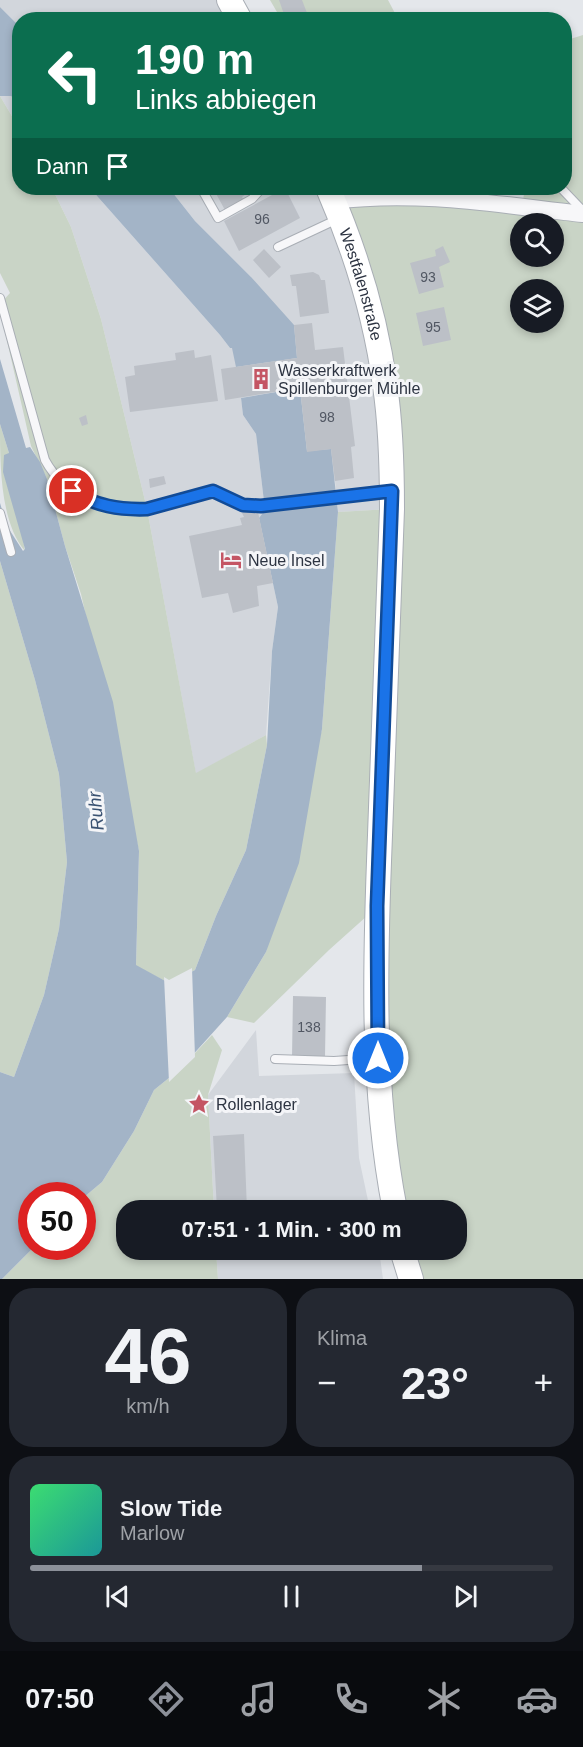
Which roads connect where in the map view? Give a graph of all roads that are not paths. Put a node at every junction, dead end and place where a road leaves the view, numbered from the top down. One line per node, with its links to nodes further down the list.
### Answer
1 (205, 195): 2 (lane)
2 (256, 195)
3 (567, 195): 5 (lane)
4 (334, 202): 5 (street); 6 (lane); 8 (main road, Westfalenstraße)
5 (583, 213)
6 (278, 247)
7 (0, 298): 8 (lane)
8 (392, 491): 11 (main road, Westfalenstraße)
9 (0, 513): 10 (lane)
10 (11, 552)
11 (378, 1058): 12 (lane); 13 (main road, Westfalenstraße)
12 (275, 1059)
13 (393, 1200)
14 (405, 1260): 15 (main road)
15 (411, 1279)

